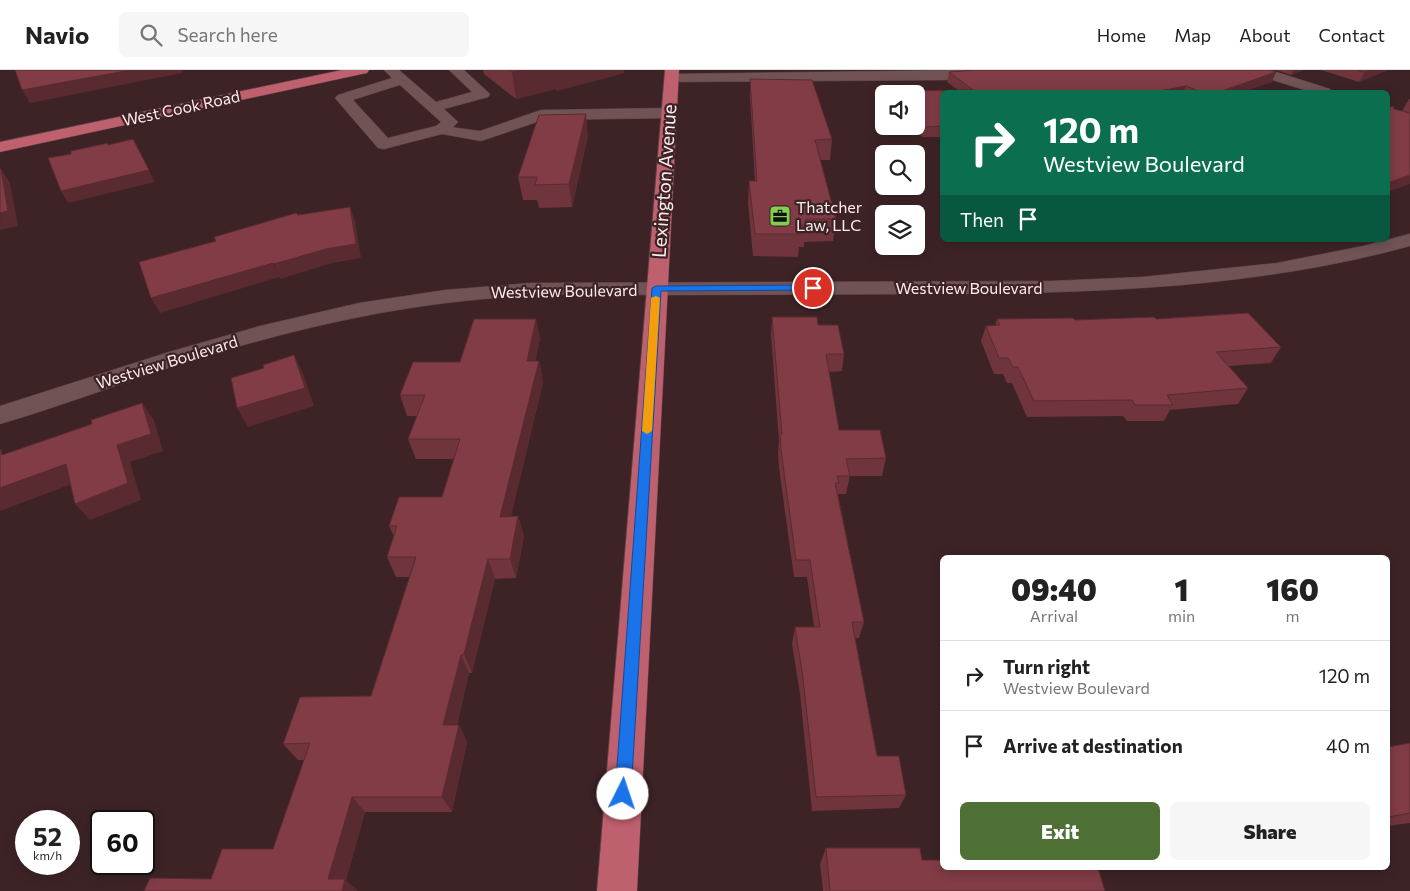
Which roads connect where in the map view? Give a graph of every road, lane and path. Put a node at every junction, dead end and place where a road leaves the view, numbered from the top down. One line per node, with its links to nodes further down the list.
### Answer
1 (362, 70): 11 (main road, West Cook Road)
2 (456, 70): 8 (street)
3 (1022, 70): 5 (street)
4 (1255, 70): 7 (street)
5 (672, 74): 9 (main road, Lexington Avenue)
6 (397, 75): 8 (street); 10 (street)
7 (1319, 90)
8 (433, 107): 10 (street)
9 (669, 113): 10 (street); 13 (main road, Lexington Avenue)
10 (442, 129)
11 (0, 147)
12 (1410, 240): 13 (street, Westview Boulevard)
13 (656, 288): 14 (street, Westview Boulevard); 15 (main road, Lexington Avenue)
14 (0, 415)
15 (617, 891)

